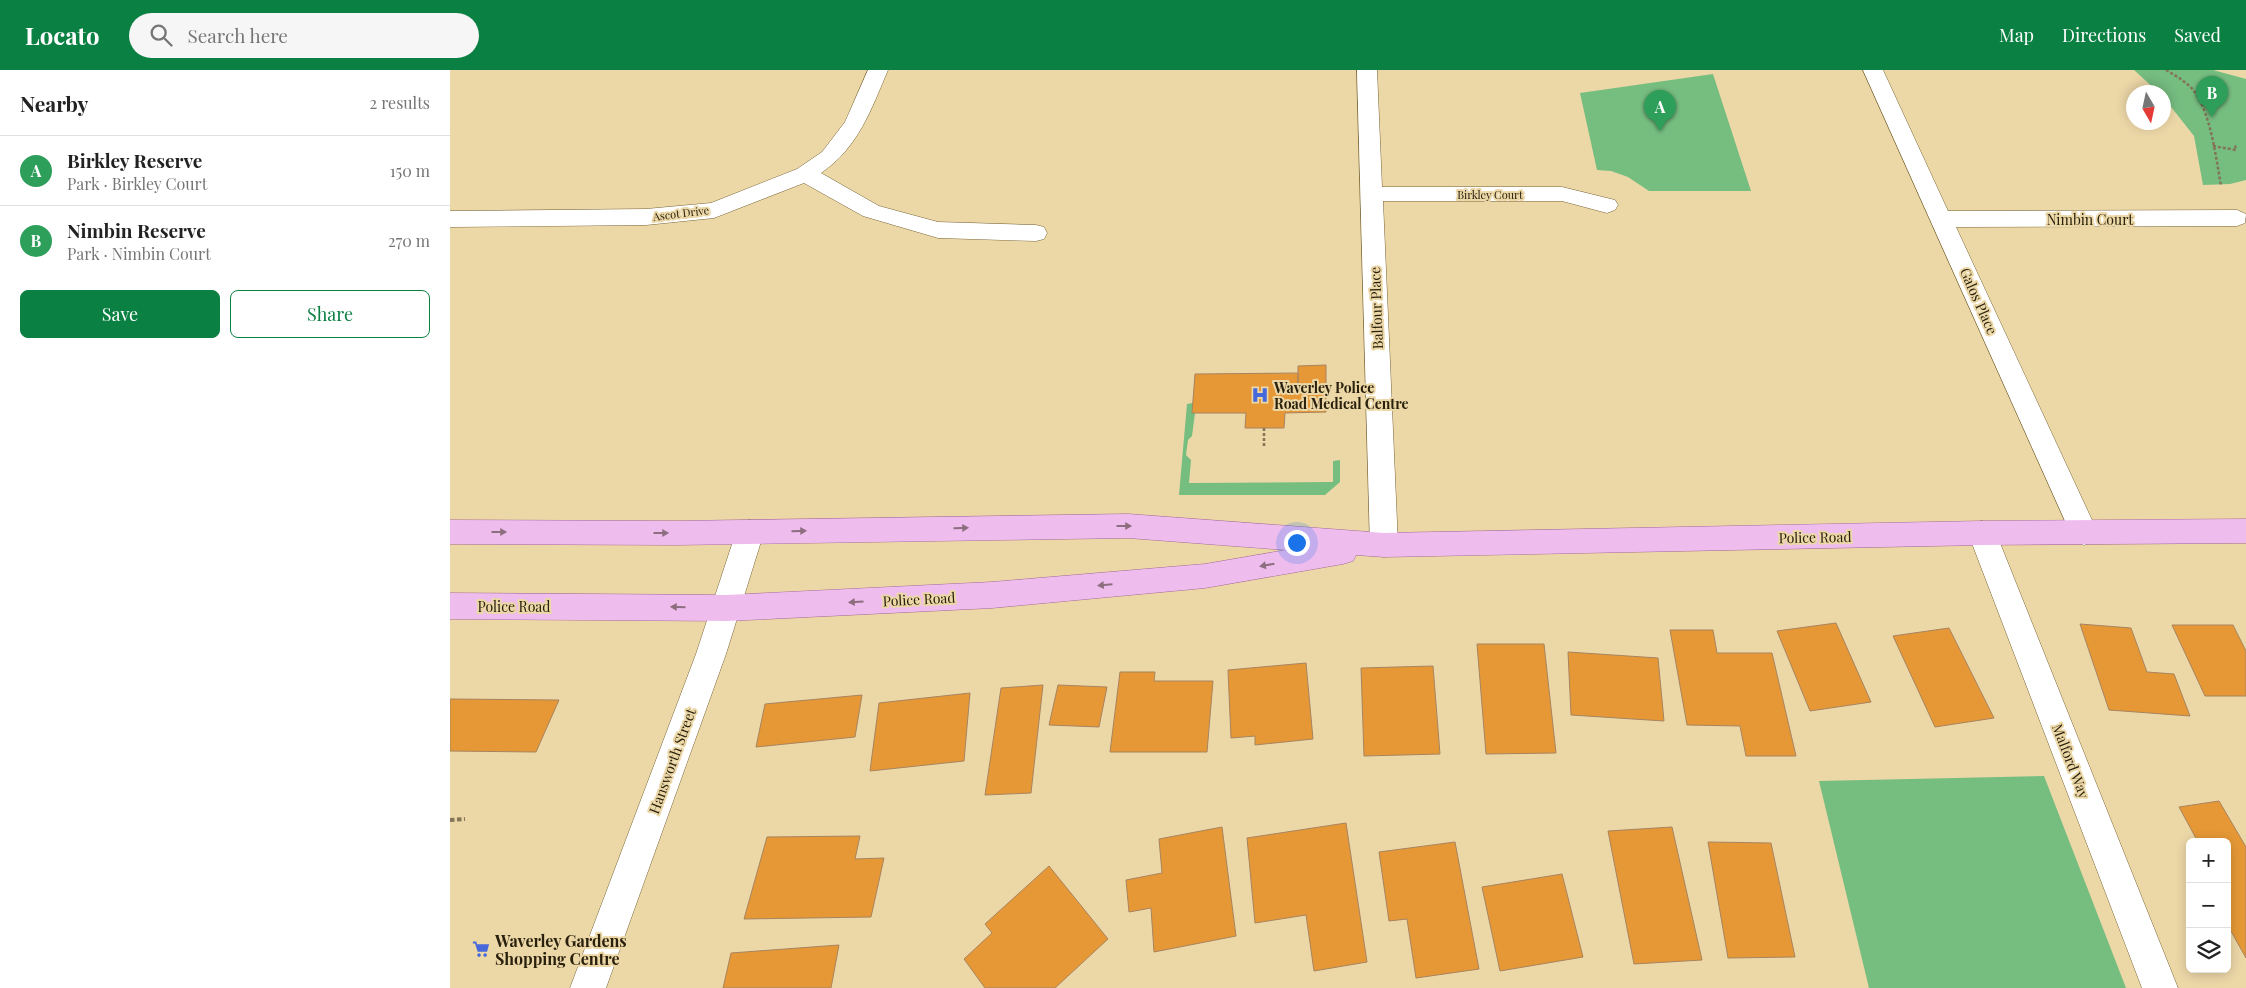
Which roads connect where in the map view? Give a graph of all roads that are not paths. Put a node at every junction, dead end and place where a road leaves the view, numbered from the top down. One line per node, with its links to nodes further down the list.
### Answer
1 (878, 70): 4 (street, Ascot Drive)
2 (1368, 70): 5 (street, Balfour Place)
3 (1873, 70): 9 (street, Galos Place)
4 (805, 174): 8 (street, Ascot Drive); 10 (street)
5 (1372, 194): 6 (street, Birkley Court); 16 (street, Balfour Place)
6 (1606, 204)
7 (2237, 218): 9 (street, Nimbin Court)
8 (450, 219)
9 (1942, 219): 15 (street, Galos Place)
10 (1036, 233)
11 (2246, 531): 15 (main road, Police Road)
12 (450, 532): 13 (main road, Police Road, one-way to 13)
13 (750, 532): 16 (main road, Police Road, one-way to 16); 18 (street, Hansworth Street)
14 (1982, 533): 15 (main road, Police Road); 16 (main road, Police Road); 20 (street, Malford Way)
15 (2084, 533)
16 (1384, 545): 18 (main road, Police Road, one-way to 18)
17 (450, 606): 18 (main road, Police Road, one-way to 17)
18 (727, 608): 19 (street, Hansworth Street)
19 (588, 988)
20 (2160, 988)

